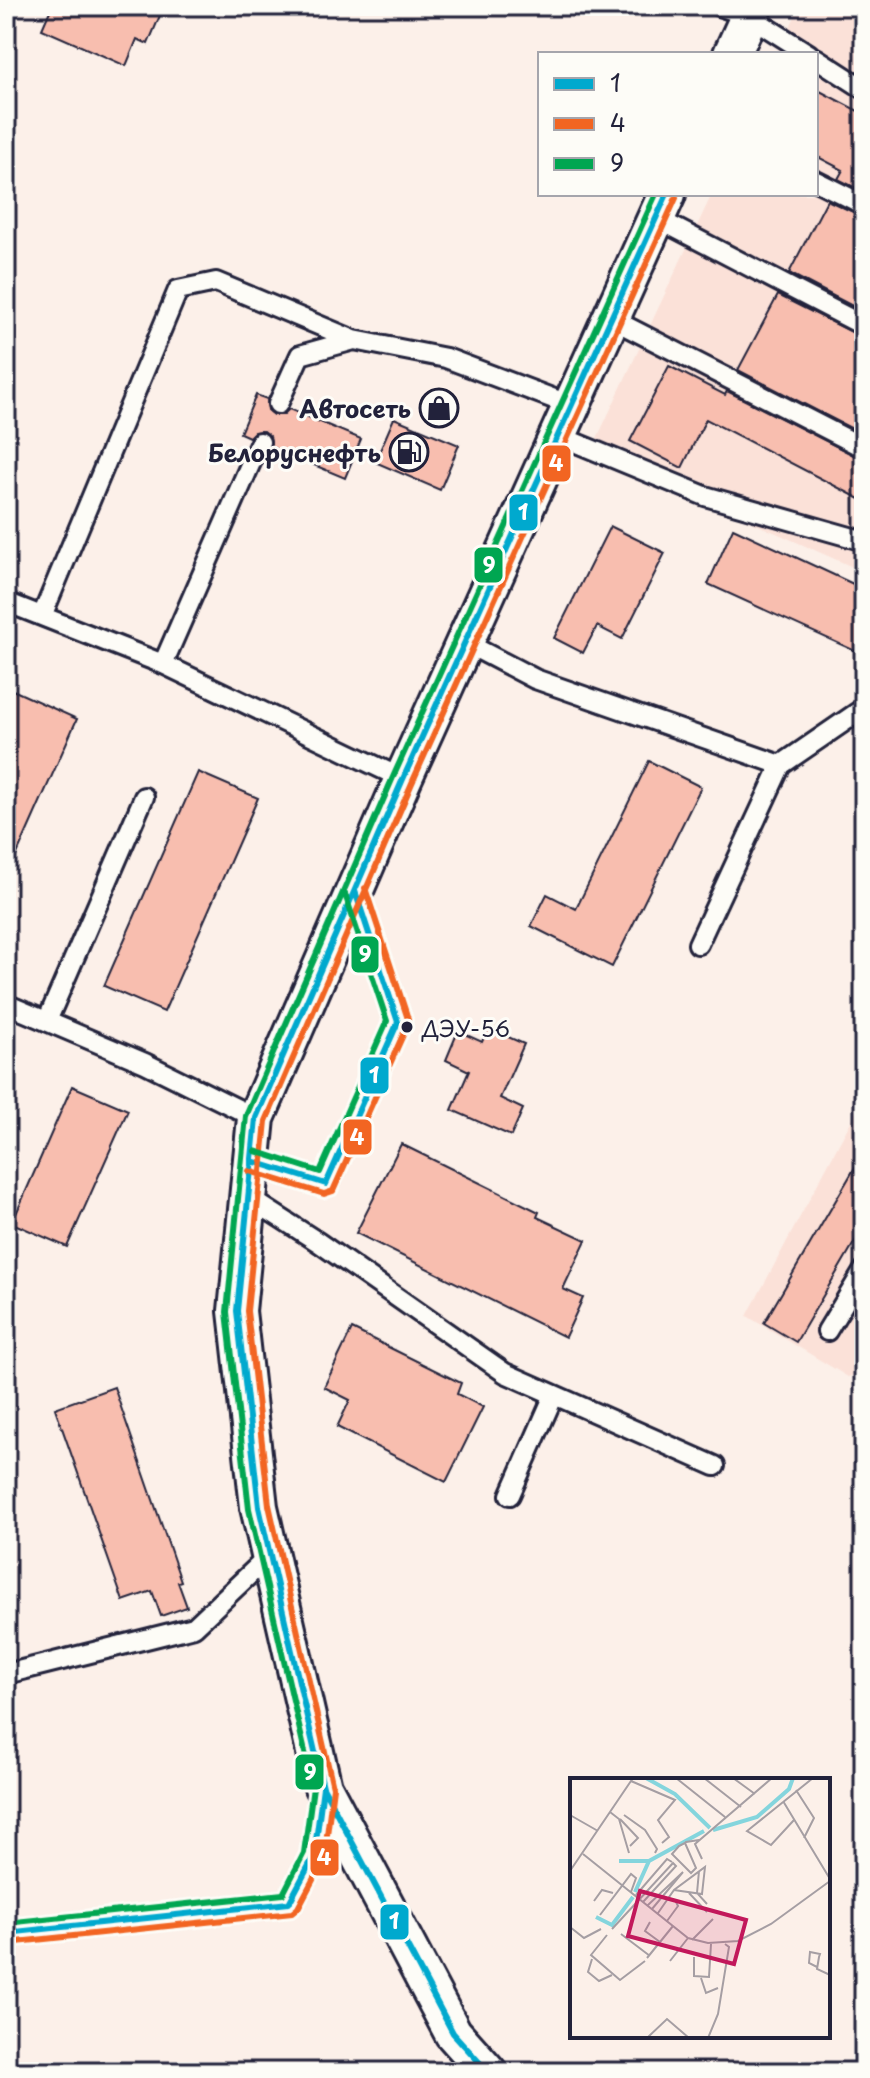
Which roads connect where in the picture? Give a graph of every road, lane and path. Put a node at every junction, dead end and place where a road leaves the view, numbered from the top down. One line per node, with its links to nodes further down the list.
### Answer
1 (741, 9): 2 (street); 3 (lane)
2 (732, 52)
3 (806, 52)
4 (818, 59): 5 (lane)
5 (864, 89)
6 (818, 182): 7 (lane)
7 (864, 205)
8 (662, 206): 9 (street); 10 (lane)
9 (610, 318): 13 (street); 15 (lane)
10 (864, 326)
11 (354, 340): 12 (lane); 13 (lane); 18 (lane)
12 (278, 404)
13 (564, 420): 16 (lane); 19 (street)
14 (260, 442): 20 (lane)
15 (864, 448)
16 (864, 541)
17 (6, 602): 18 (lane)
18 (42, 616): 20 (lane)
19 (464, 642): 22 (lane); 23 (street)
20 (163, 664): 23 (lane)
21 (864, 708): 22 (lane)
22 (781, 765): 26 (lane)
23 (403, 779): 25 (street)
24 (144, 797): 28 (lane)
25 (355, 891): 29 (street); 30 (lane)
26 (698, 944)
27 (6, 1004): 28 (lane)
28 (47, 1021): 29 (lane)
29 (256, 1118): 30 (street)
30 (252, 1161): 31 (street)
31 (248, 1197): 34 (lane); 37 (street)
32 (864, 1270): 33 (lane)
33 (827, 1331)
34 (554, 1395): 35 (lane); 36 (lane)
35 (715, 1466)
36 (510, 1495)
37 (270, 1555): 38 (lane); 39 (street)
38 (6, 1674)
39 (323, 1787): 40 (lane); 41 (street)
40 (6, 1933)
41 (488, 2072)

